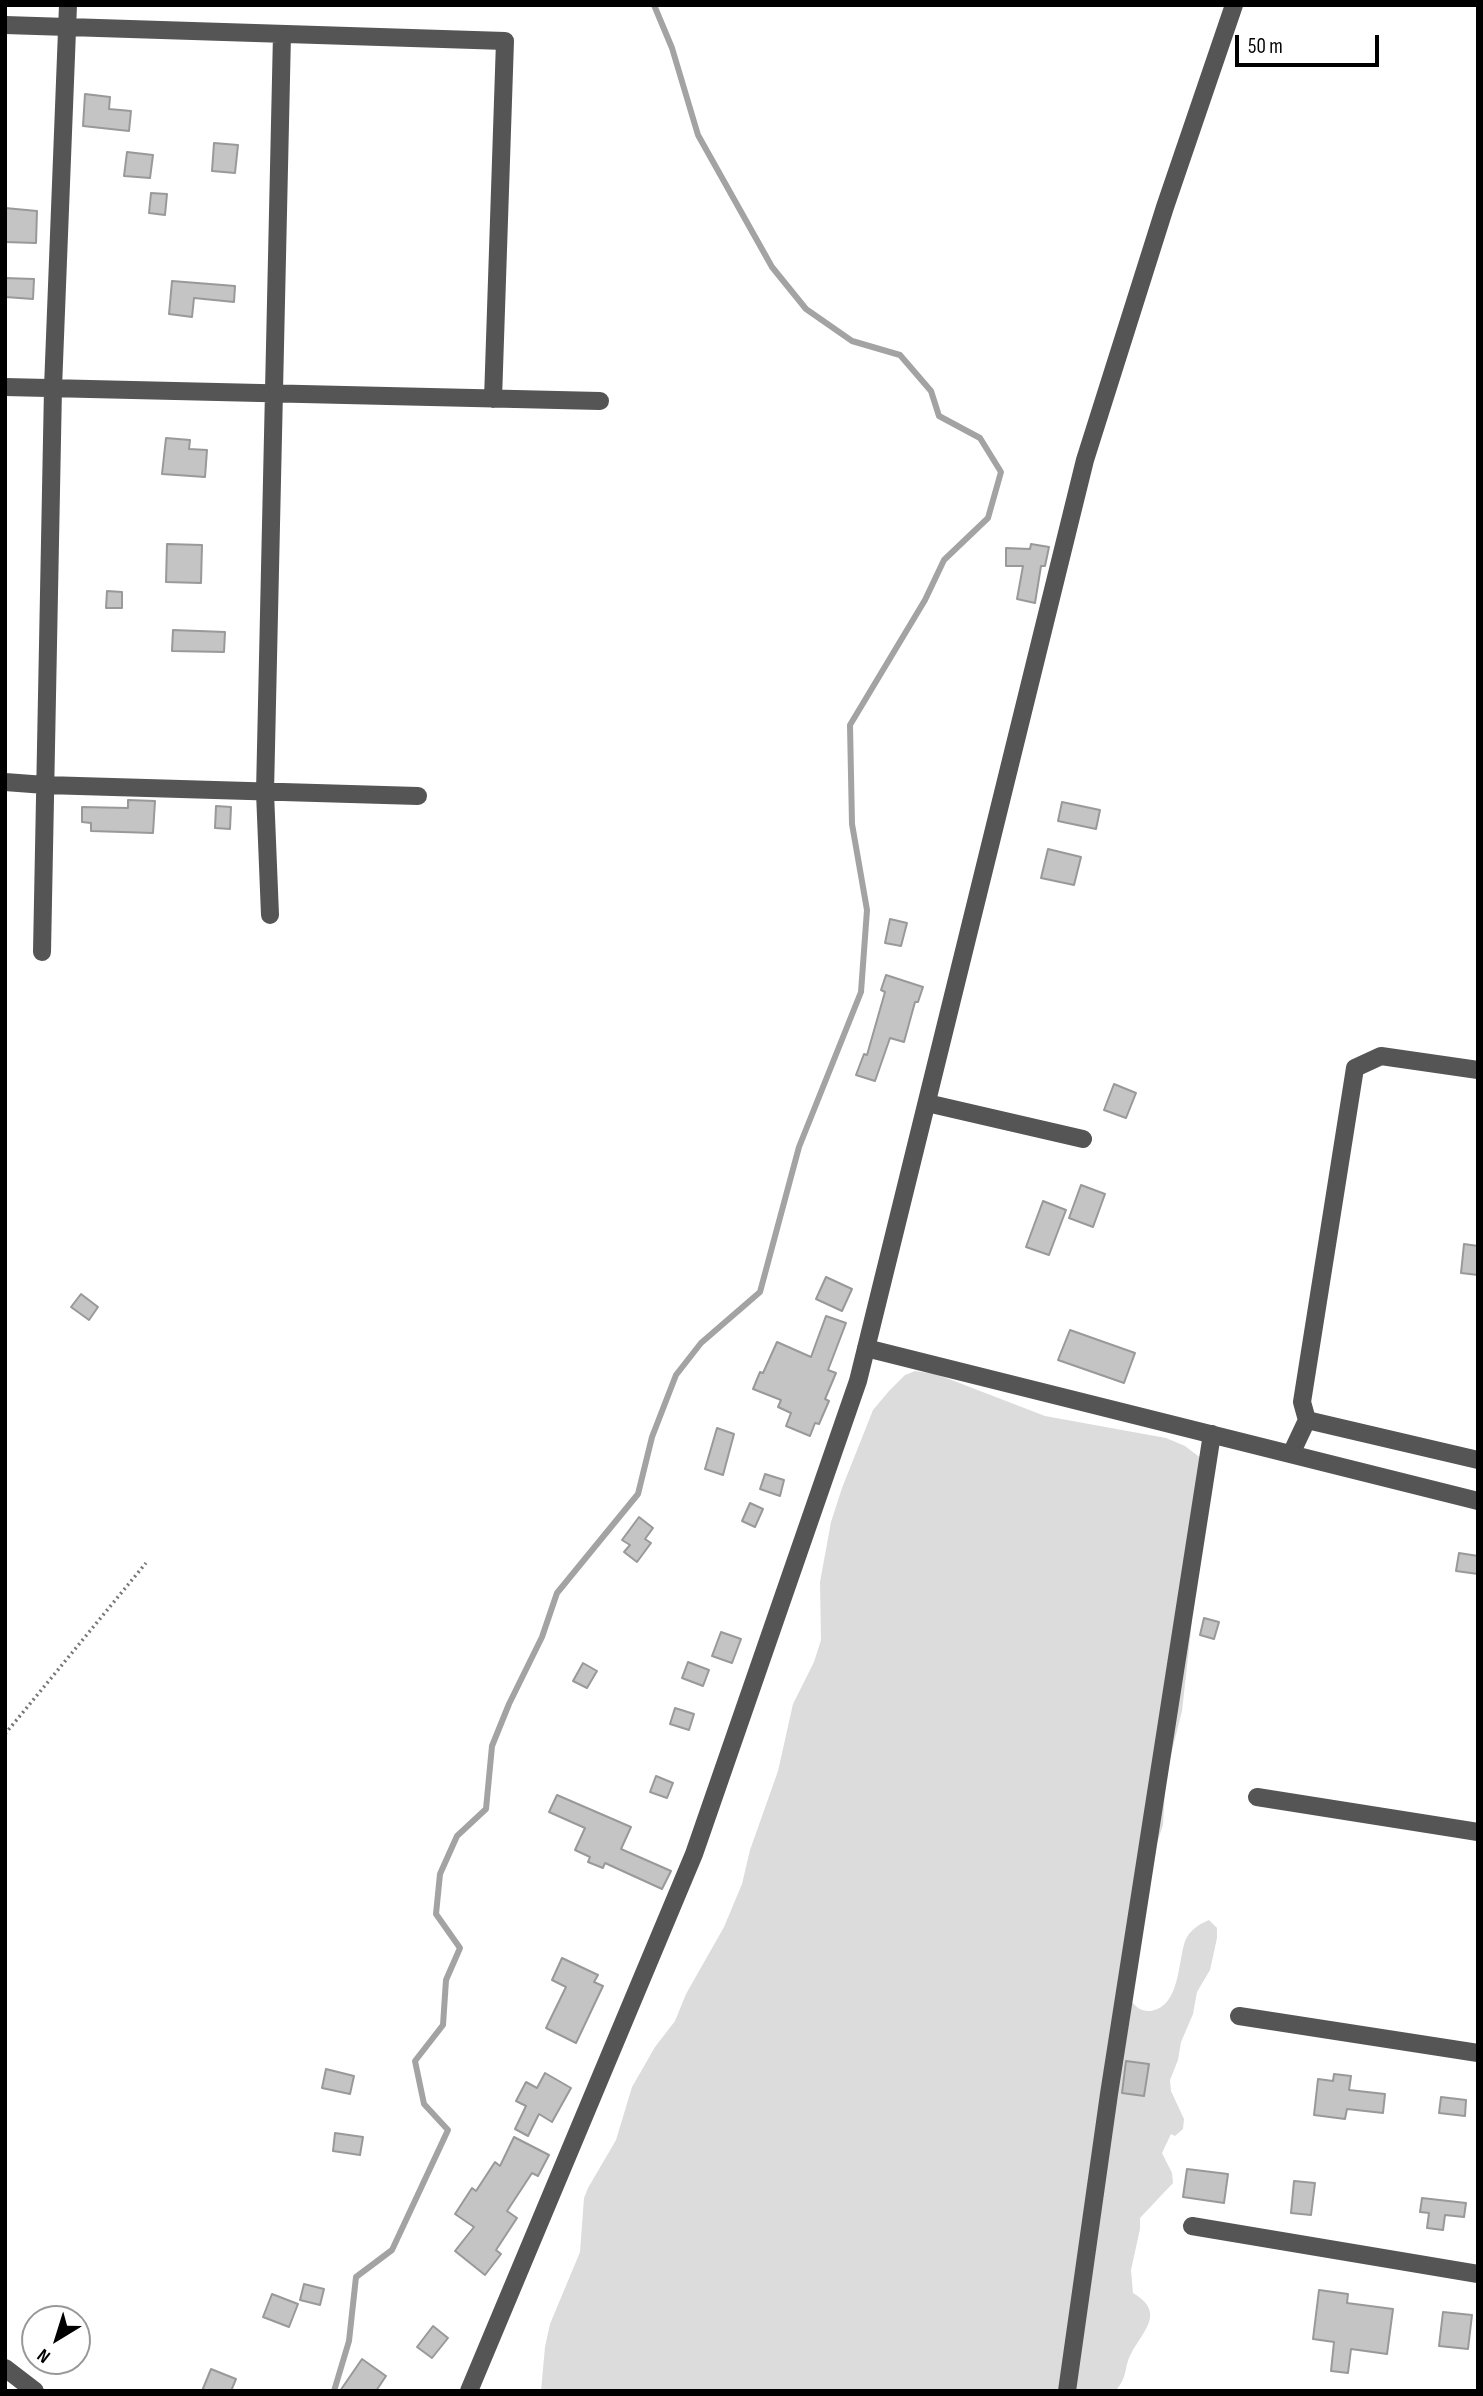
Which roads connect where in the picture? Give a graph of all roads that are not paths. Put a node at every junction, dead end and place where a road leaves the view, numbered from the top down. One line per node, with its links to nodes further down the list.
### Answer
1 (68, 5): 4 (street)
2 (1234, 5): 18 (street)
3 (5, 25): 4 (street)
4 (68, 27): 5 (street); 7 (street)
5 (282, 34): 8 (street); 9 (street)
6 (5, 387): 7 (street)
7 (53, 388): 8 (street); 12 (street)
8 (276, 394): 9 (street); 13 (street)
9 (493, 399): 10 (street)
10 (600, 401)
11 (5, 782): 12 (street)
12 (45, 785): 13 (street); 16 (street)
13 (265, 792): 14 (street); 15 (street)
14 (418, 796)
15 (270, 915)
16 (42, 952)
17 (1478, 1070): 21 (street)
18 (927, 1103): 19 (street); 20 (street)
19 (1083, 1139)
20 (866, 1348): 22 (street); 34 (street)
21 (1307, 1420): 23 (street); 24 (street)
22 (1212, 1434): 23 (street); 35 (street)
23 (1291, 1454): 25 (street)
24 (1478, 1460)
25 (1478, 1501)
26 (1256, 1797): 27 (street)
27 (1478, 1832)
28 (1239, 2017): 29 (street)
29 (1478, 2053)
30 (1192, 2226): 31 (street)
31 (1478, 2274)
32 (5, 2368): 33 (street)
33 (35, 2391)
34 (470, 2391)
35 (1067, 2391)

